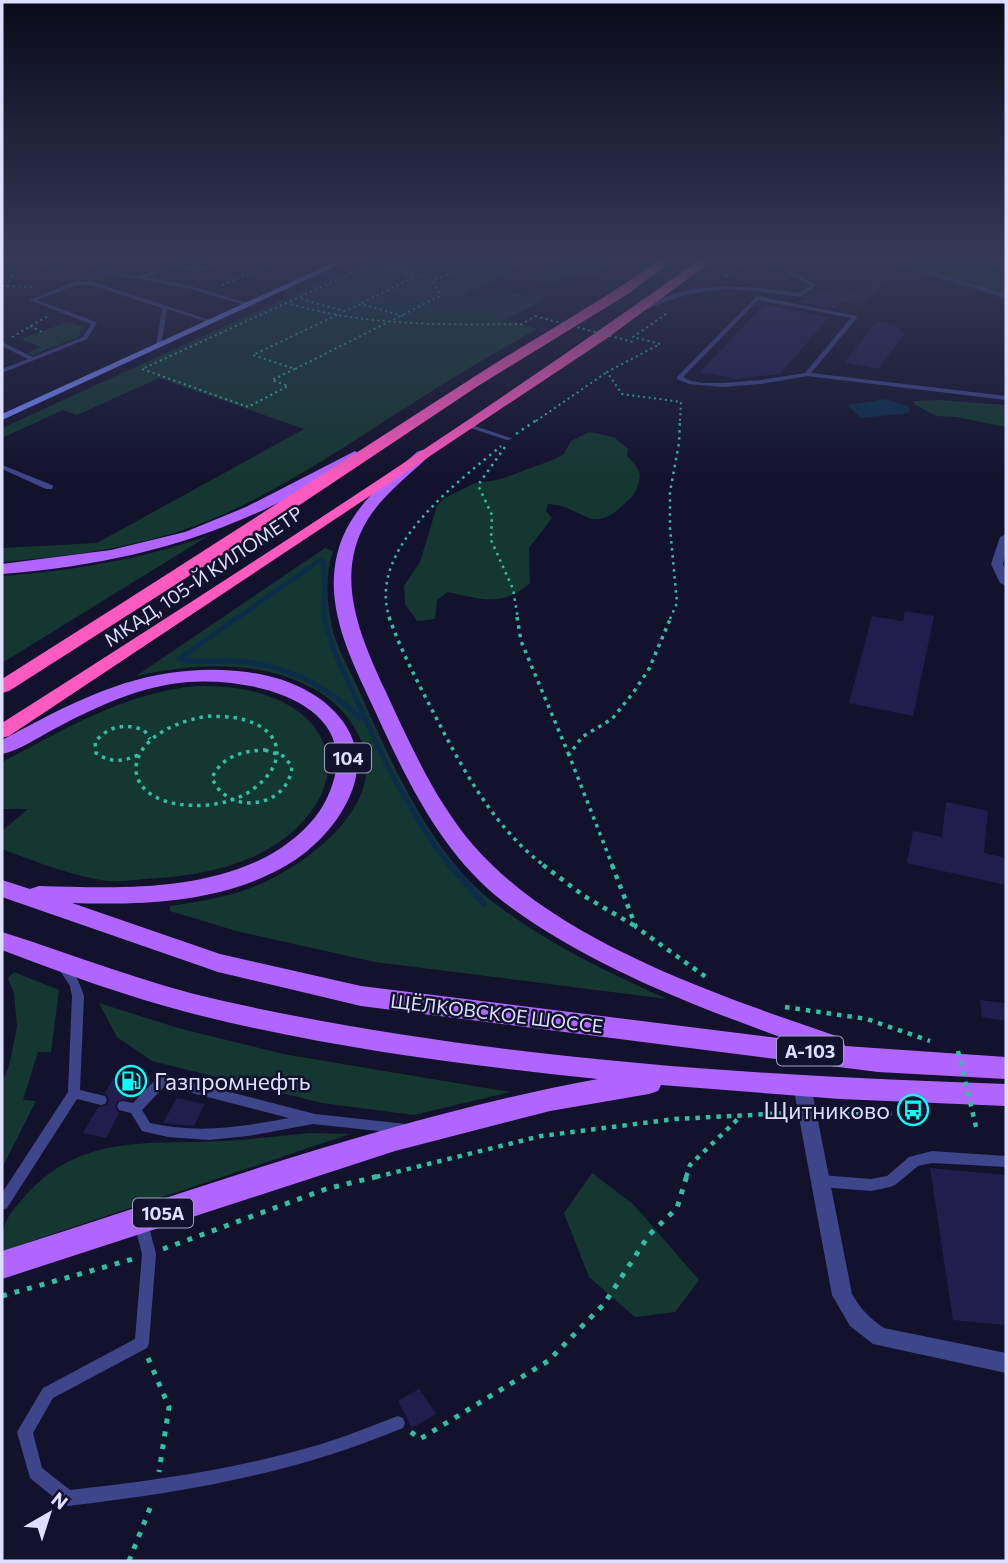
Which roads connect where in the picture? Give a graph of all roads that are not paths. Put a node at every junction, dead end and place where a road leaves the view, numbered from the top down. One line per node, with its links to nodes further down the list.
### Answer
1 (87, 334): 10 (lane)
2 (160, 334): 9 (lane)
3 (186, 334): 9 (street)
4 (554, 334): 16 (highway, МКАД, 105-Й КИЛОМЕТР)
5 (603, 334): 15 (highway, МКАД, 105-Й КИЛОМЕТР)
6 (722, 334): 12 (lane)
7 (841, 334): 12 (lane)
8 (2, 344): 10 (lane)
9 (158, 346): 14 (street)
10 (33, 359): 11 (lane)
11 (2, 371)
12 (807, 374): 13 (lane)
13 (1006, 398)
14 (2, 417)
15 (466, 425): 17 (lane); 18 (highway, МКАД, 105-Й КИЛОМЕТР)
16 (387, 438): 22 (main road); 24 (highway, МКАД, 105-Й КИЛОМЕТР)
17 (509, 439)
18 (425, 452): 25 (highway, МКАД, 105-Й КИЛОМЕТР); 30 (main road)
19 (7, 467): 20 (lane)
20 (49, 487)
21 (1006, 537): 23 (street)
22 (2, 569)
23 (1006, 583)
24 (2, 687)
25 (2, 732)
26 (2, 748): 27 (main road, 104)
27 (9, 891): 30 (main road, ЩЁЛКОВСКОЕ ШОССЕ / А-103)
28 (2, 941): 29 (main road)
29 (57, 961): 32 (main road); 34 (lane)
30 (878, 1060): 31 (main road, ЩЁЛКОВСКОЕ ШОССЕ / А-103)
31 (1006, 1068)
32 (708, 1078): 33 (main road, А-103); 38 (main road, 105A)
33 (802, 1086): 35 (main road, А-103); 40 (street)
34 (74, 1093): 36 (lane); 41 (lane)
35 (1006, 1095)
36 (102, 1100)
37 (315, 1119): 37 (lane); 38 (lane)
38 (424, 1131): 42 (main road, 105A)
39 (1006, 1162): 40 (lane)
40 (821, 1181): 44 (street)
41 (2, 1204)
42 (140, 1219): 43 (main road, 105A); 45 (lane)
43 (2, 1265)
44 (1006, 1363)
45 (398, 1423)

